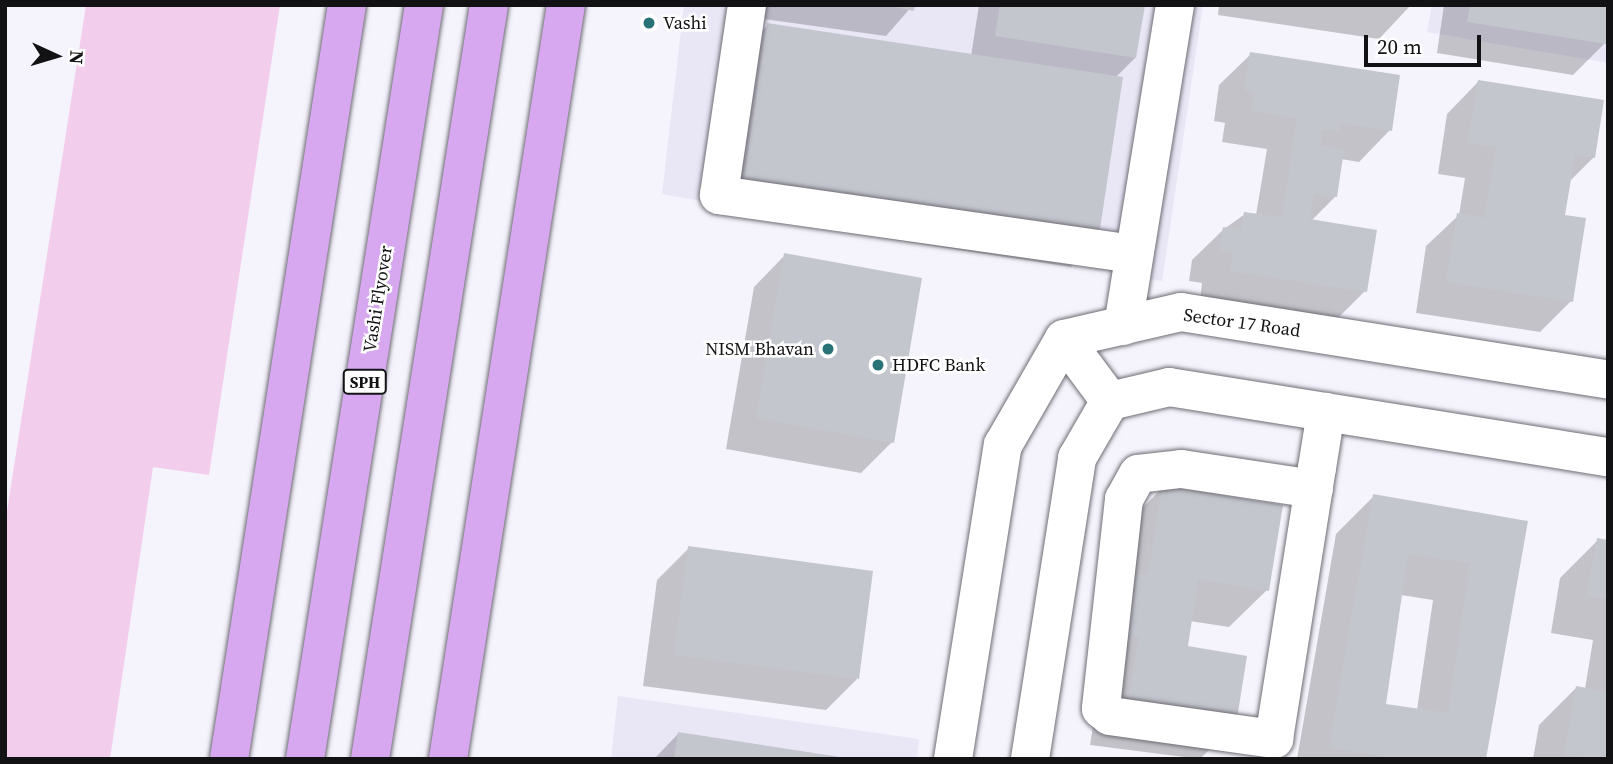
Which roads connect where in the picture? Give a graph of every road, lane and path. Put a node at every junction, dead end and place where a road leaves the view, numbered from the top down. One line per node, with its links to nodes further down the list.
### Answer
1 (347, 5): 17 (highway)
2 (424, 5): 18 (highway, Vashi Flyover / SPH)
3 (489, 5): 19 (highway)
4 (566, 5): 20 (highway)
5 (747, 5): 7 (street)
6 (1175, 5): 7 (street)
7 (1134, 254): 8 (street)
8 (1123, 326): 9 (street, Sector 17 Road); 10 (street, Sector 17 Road)
9 (1064, 340): 11 (street); 21 (street)
10 (1608, 380)
11 (1110, 401): 12 (street); 15 (street)
12 (1326, 412): 13 (street); 14 (street)
13 (1608, 457)
14 (1314, 489): 16 (street); 16 (street)
15 (1063, 549): 16 (street); 22 (street)
16 (1117, 555)
17 (229, 759)
18 (305, 759)
19 (370, 759)
20 (448, 759)
21 (953, 759)
22 (1030, 759)

